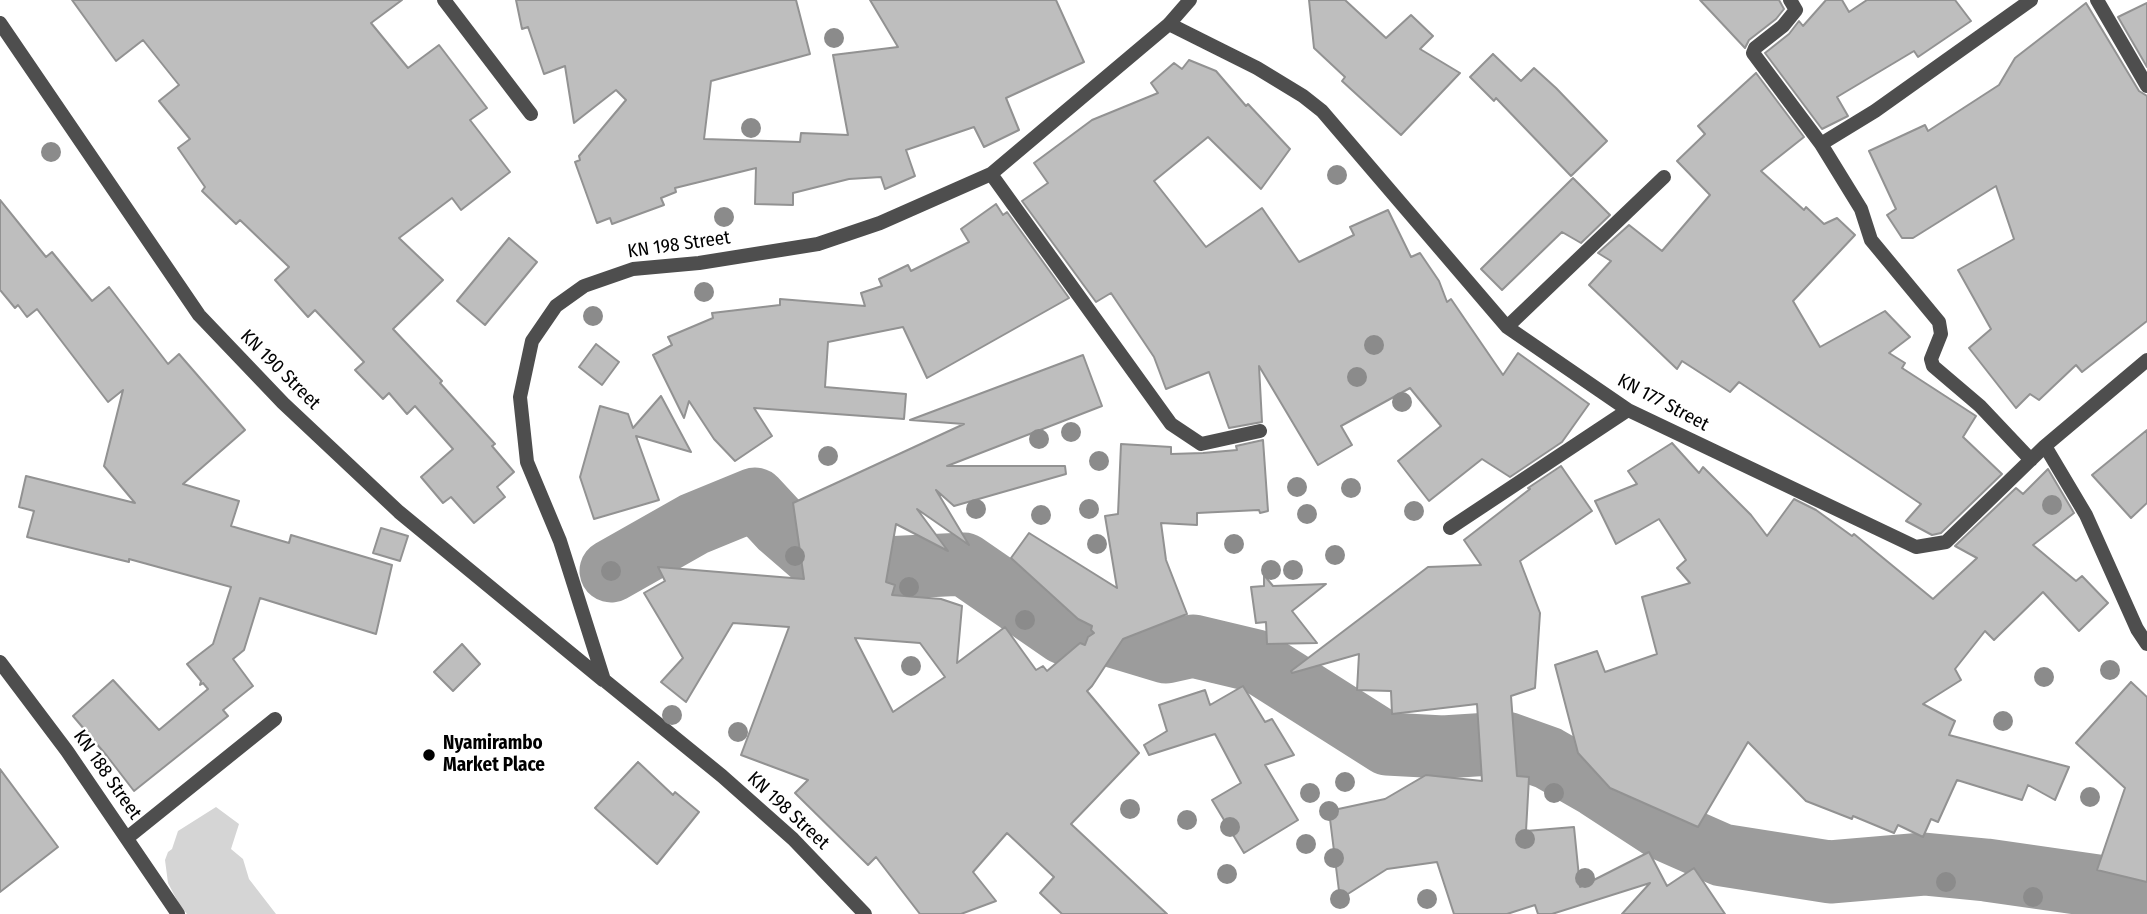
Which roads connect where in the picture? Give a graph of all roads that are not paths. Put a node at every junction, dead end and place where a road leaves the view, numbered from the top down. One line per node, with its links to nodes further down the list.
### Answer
1 (444, 0): 9 (street)
2 (1190, 0): 7 (street, KN 198 Street)
3 (1790, 0): 10 (street)
4 (2031, 0): 10 (street)
5 (2097, 0): 8 (street)
6 (0, 23): 22 (street, KN 190 Street)
7 (1169, 24): 11 (street, KN 198 Street); 13 (street, KN 177 Street)
8 (2147, 86)
9 (531, 114)
10 (1821, 144): 18 (street)
11 (991, 174): 16 (street); 22 (street, KN 198 Street)
12 (1664, 177): 13 (street)
13 (1507, 327): 15 (street, KN 177 Street)
14 (2147, 360): 17 (street, KN 177 Street)
15 (1628, 410): 18 (street, KN 177 Street); 19 (street)
16 (1260, 430)
17 (2045, 446): 18 (street, KN 177 Street); 20 (street)
18 (2031, 460)
19 (1450, 528)
20 (2147, 644)
21 (0, 662): 24 (street, KN 188 Street)
22 (604, 680): 26 (street, KN 198 Street)
23 (275, 719): 24 (street)
24 (127, 838): 25 (street, KN 188 Street)
25 (178, 914)
26 (864, 914)

